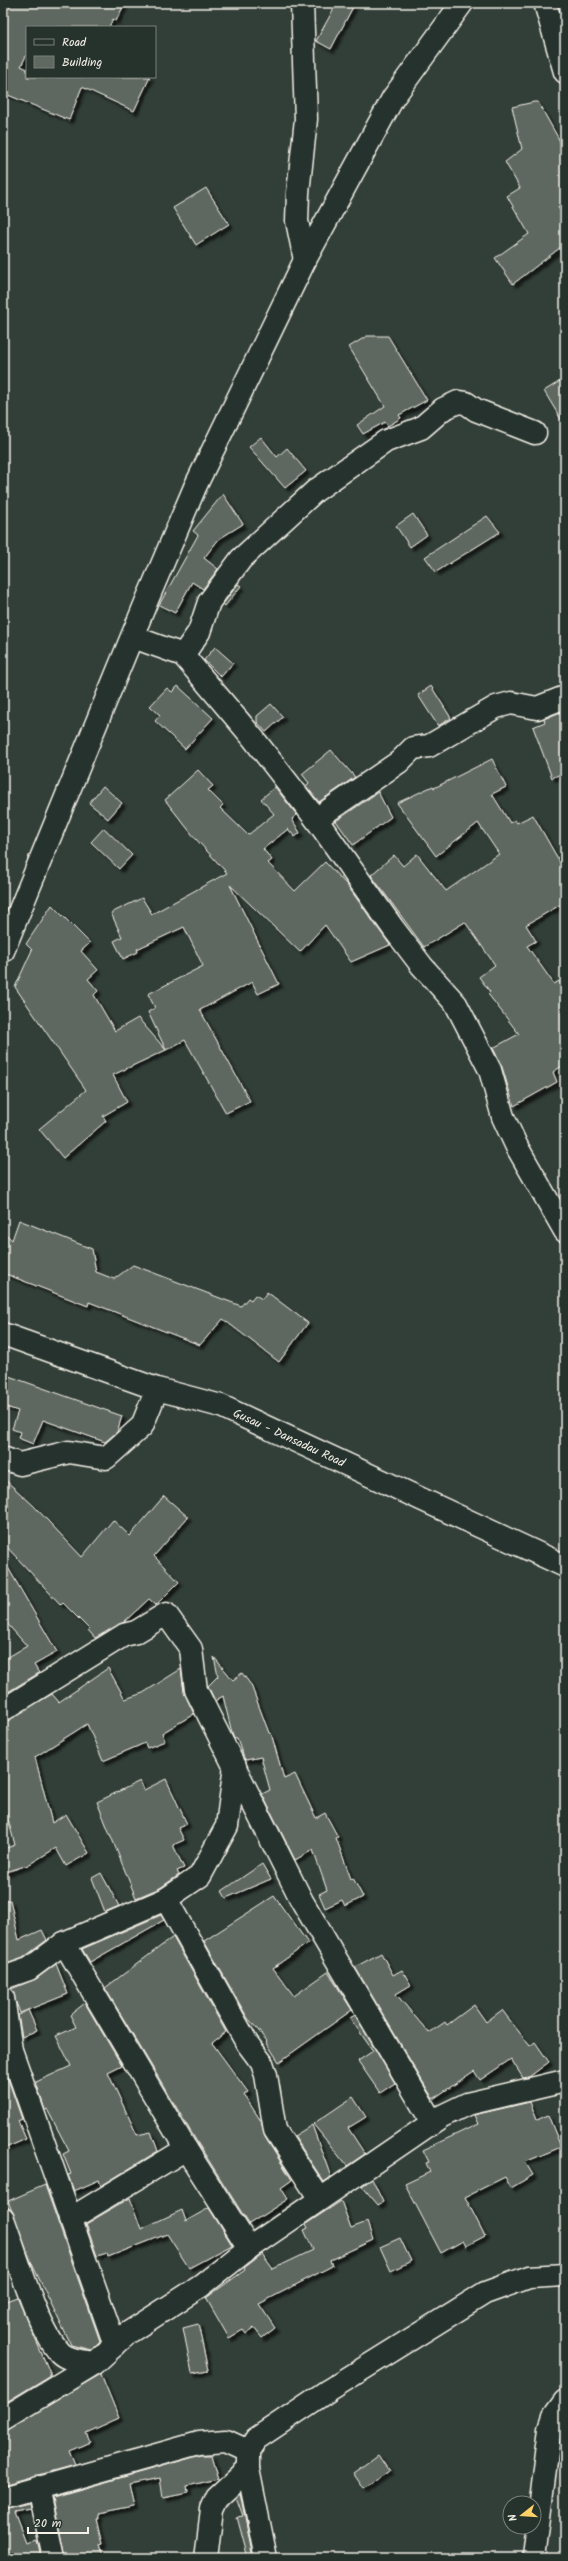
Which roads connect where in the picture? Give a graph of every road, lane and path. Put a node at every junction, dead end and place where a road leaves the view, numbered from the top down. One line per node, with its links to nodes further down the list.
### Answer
1 (302, 3): 5 (street)
2 (462, 3): 5 (street)
3 (545, 3): 4 (street)
4 (565, 72)
5 (305, 260): 7 (street)
6 (535, 433): 8 (street)
7 (133, 637): 8 (street); 11 (street)
8 (183, 656): 10 (street)
9 (565, 697): 10 (street)
10 (316, 819): 12 (street)
11 (3, 951)
12 (565, 1231)
13 (3, 1334): 14 (street, Gusau - Dansadau Road)
14 (157, 1389): 15 (street); 16 (street, Gusau - Dansadau Road)
15 (3, 1458)
16 (565, 1566)
17 (3, 1710): 18 (street)
18 (235, 1766): 19 (street); 24 (street)
19 (166, 1899): 20 (street); 26 (street)
20 (64, 1943): 21 (street); 25 (street)
21 (3, 1978)
22 (3, 1998): 28 (street)
23 (565, 2081): 24 (street)
24 (432, 2122): 26 (street)
25 (186, 2149): 28 (street); 29 (street)
26 (320, 2199): 29 (street)
27 (3, 2219): 32 (street)
28 (70, 2219): 31 (street)
29 (249, 2248): 31 (street)
30 (565, 2275): 35 (street)
31 (115, 2345): 32 (street)
32 (95, 2363): 34 (street)
33 (565, 2401): 41 (street)
34 (3, 2420)
35 (248, 2460): 36 (street); 39 (street); 40 (street)
36 (38, 2487): 37 (street); 38 (street)
37 (3, 2498)
38 (52, 2558)
39 (206, 2558)
40 (266, 2558)
41 (534, 2558)

